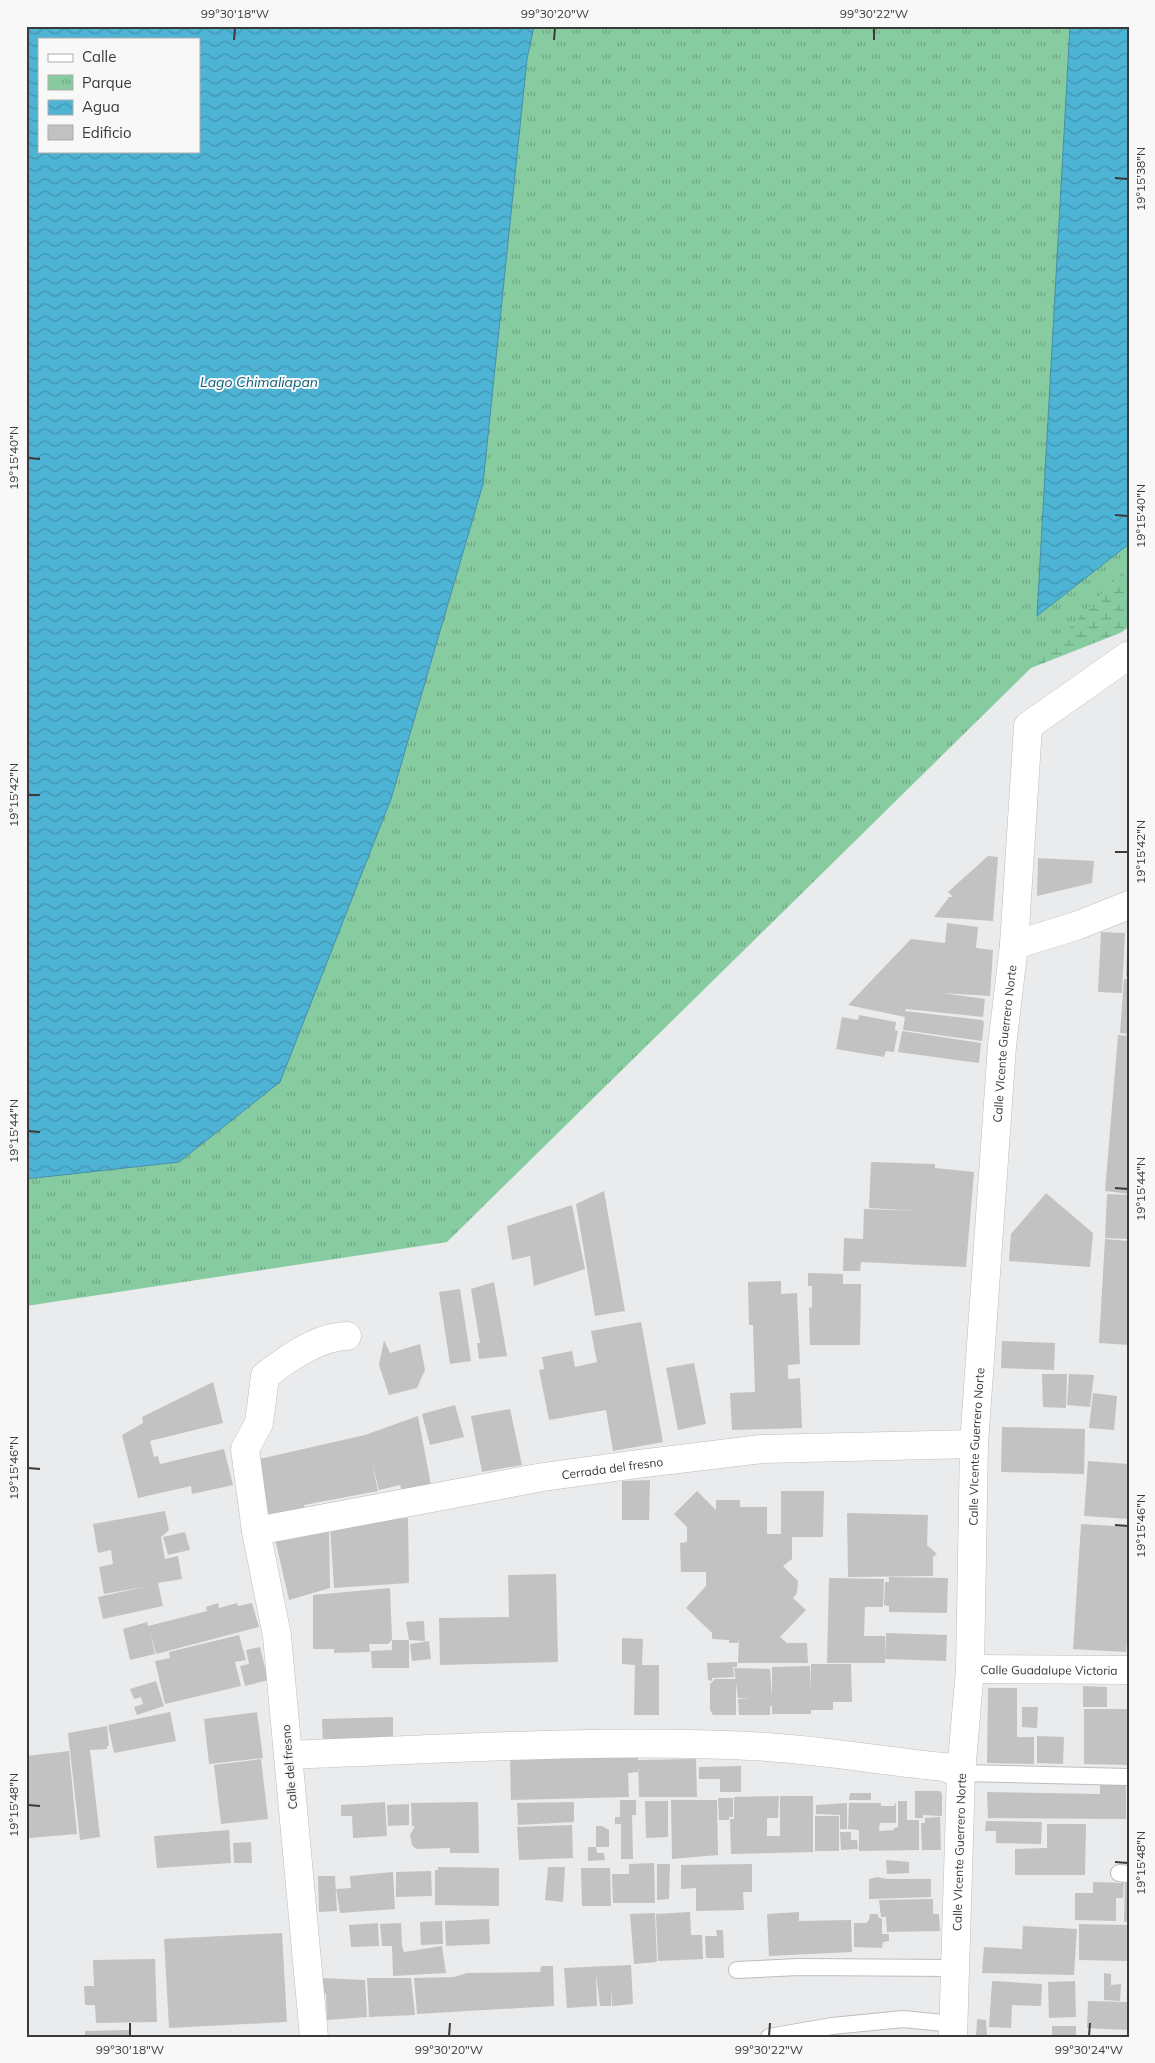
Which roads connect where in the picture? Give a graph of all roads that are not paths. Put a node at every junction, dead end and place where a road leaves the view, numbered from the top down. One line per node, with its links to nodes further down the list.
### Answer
1 (1129, 655): 3 (street, Calle VIcente Guerrero Norte)
2 (1129, 905): 3 (street)
3 (1014, 946): 5 (street, Calle VIcente Guerrero Norte)
4 (347, 1336): 6 (street, Calle del fresno)
5 (974, 1444): 6 (street, Cerrada del fresno); 7 (street, Calle VIcente Guerrero Norte)
6 (256, 1531): 9 (street, Calle del fresno)
7 (970, 1669): 8 (street, Calle Guadalupe Victoria); 10 (street, Calle VIcente Guerrero Norte)
8 (1129, 1670)
9 (288, 1755): 10 (street); 15 (street, Calle del fresno)
10 (961, 1773): 11 (lane); 12 (street, Calle VIcente Guerrero Norte)
11 (1129, 1777)
12 (954, 1968): 13 (lane); 14 (street, Calle VIcente Guerrero Norte)
13 (737, 1970)
14 (953, 2030): 16 (lane)
15 (314, 2037)
16 (769, 2037)

